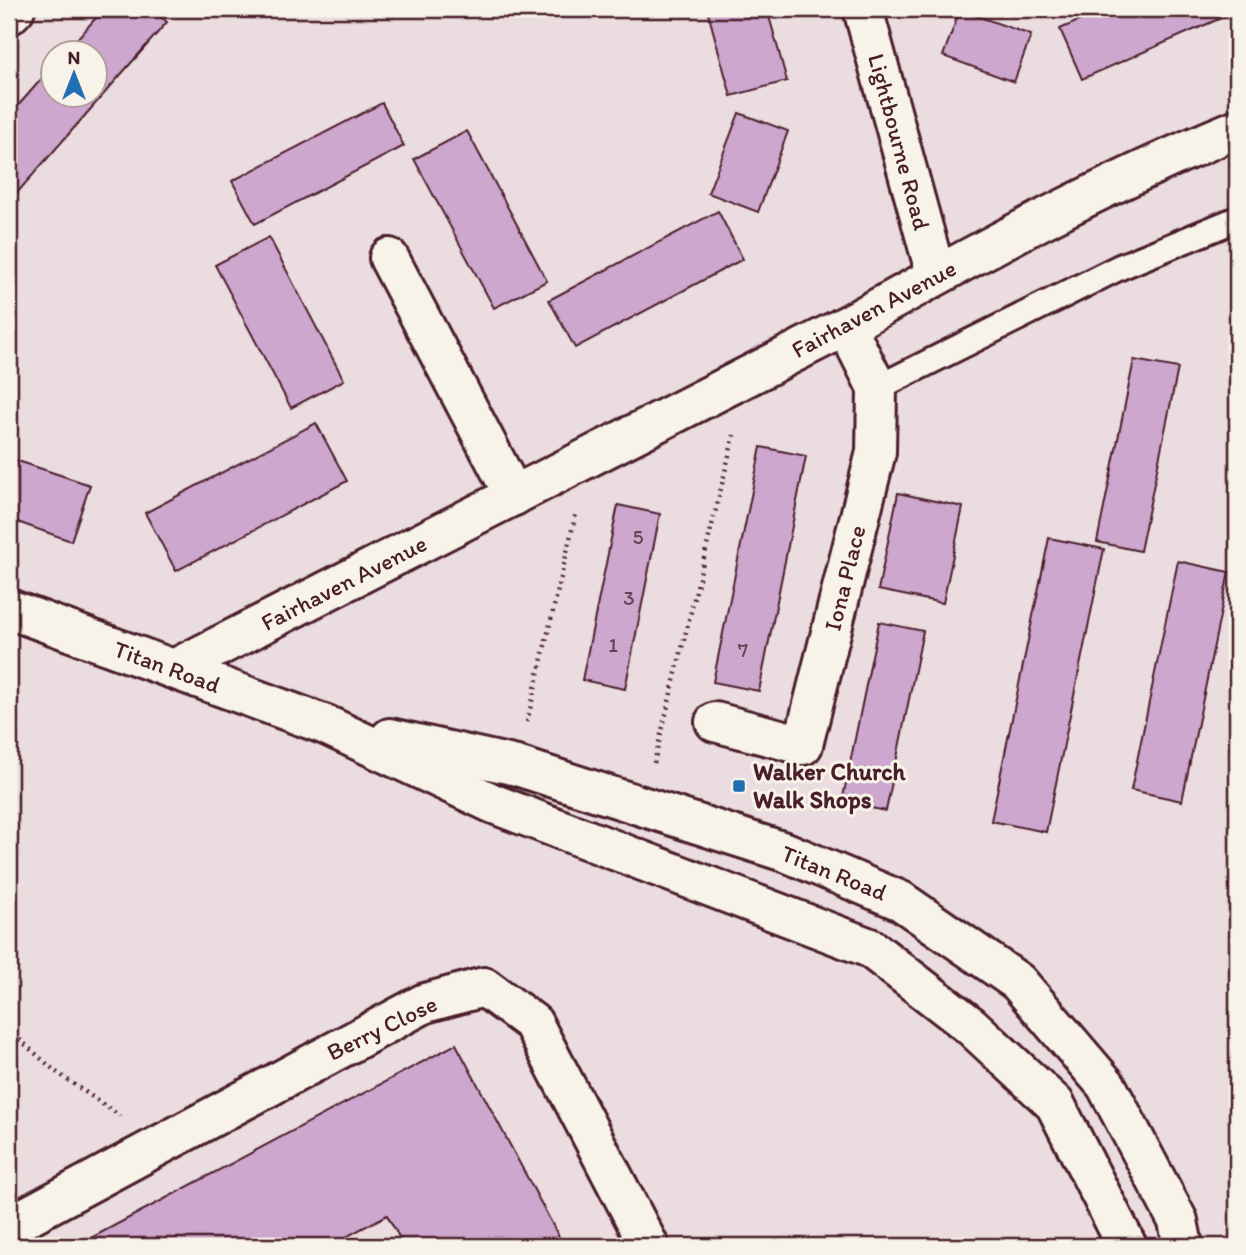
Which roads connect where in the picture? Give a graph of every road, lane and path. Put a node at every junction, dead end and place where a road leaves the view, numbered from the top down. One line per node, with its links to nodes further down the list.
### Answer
1 (15, 9): 3 (street)
2 (863, 9): 7 (street, Lightbourne Road)
3 (9, 15)
4 (1237, 129): 7 (street, Fairhaven Avenue)
5 (1237, 219): 9 (lane)
6 (389, 258): 12 (street)
7 (936, 275): 8 (street, Fairhaven Avenue)
8 (846, 326): 9 (street, Iona Place); 10 (street, Fairhaven Avenue)
9 (877, 388): 15 (street, Iona Place)
10 (720, 390): 11 (street, Fairhaven Avenue); 18 (path)
11 (589, 457): 12 (street, Fairhaven Avenue); 17 (path)
12 (514, 496): 14 (street, Fairhaven Avenue)
13 (9, 609): 14 (street, Titan Road)
14 (174, 670): 16 (street, Titan Road)
15 (715, 722)
16 (326, 725): 17 (street, Titan Road); 23 (street, Titan Road)
17 (517, 766): 18 (street, Titan Road)
18 (643, 806): 24 (street, Titan Road)
19 (9, 1030): 20 (path)
20 (160, 1145): 21 (street, Berry Close); 22 (street, Berry Close)
21 (9, 1226)
22 (649, 1246)
23 (1127, 1246)
24 (1183, 1246)

